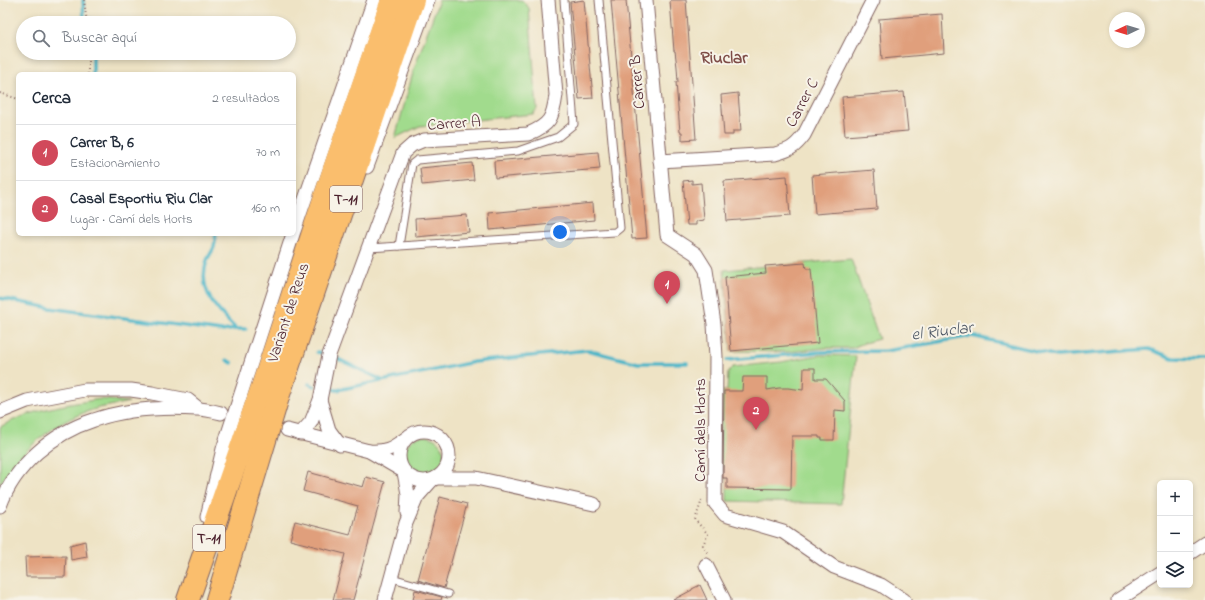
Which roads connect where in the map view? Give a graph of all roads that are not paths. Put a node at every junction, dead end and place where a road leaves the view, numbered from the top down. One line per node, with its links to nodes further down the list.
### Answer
1 (374, 0): 14 (street)
2 (392, 0): 35 (highway, Variant de Reus / T-11)
3 (413, 0): 18 (highway, Variant de Reus / T-11)
4 (428, 0): 13 (street)
5 (548, 0): 17 (street, Carrer A)
6 (564, 0): 16 (lane)
7 (599, 0): 16 (lane)
8 (646, 0): 12 (street, Carrer B)
9 (866, 0): 11 (street, Carrer C)
10 (873, 0): 11 (street, Carrer C)
11 (865, 14): 12 (street, Carrer C)
12 (660, 161): 44 (street, Camí dels Horts)
13 (359, 190): 18 (highway)
14 (296, 227)
15 (293, 236): 35 (street)
16 (399, 246): 17 (lane)
17 (369, 248): 19 (street, Carrer A)
18 (325, 259): 41 (highway, Variant de Reus / T-11)
19 (320, 400): 24 (street, Carrer A); 24 (street, Carrer A)
20 (198, 408): 21 (street); 22 (street); 31 (street)
21 (0, 412)
22 (221, 413)
23 (404, 439): 25 (street); 26 (street); 27 (street)
24 (340, 445): 25 (street)
25 (369, 451): 27 (street)
26 (449, 460): 28 (street); 29 (street)
27 (404, 472): 29 (street); 32 (street)
28 (476, 478): 29 (street); 30 (street)
29 (434, 479): 32 (street)
30 (594, 504)
31 (0, 506)
32 (406, 523): 38 (street)
33 (1205, 543): 34 (street)
34 (1192, 552)
35 (199, 557): 40 (highway, Variant de Reus / T-11)
36 (706, 565): 43 (street)
37 (1157, 575): 45 (street)
38 (392, 578): 39 (lane); 42 (street)
39 (448, 594)
40 (188, 600)
41 (217, 600)
42 (385, 600)
43 (724, 600)
44 (904, 600)
45 (1119, 600)

